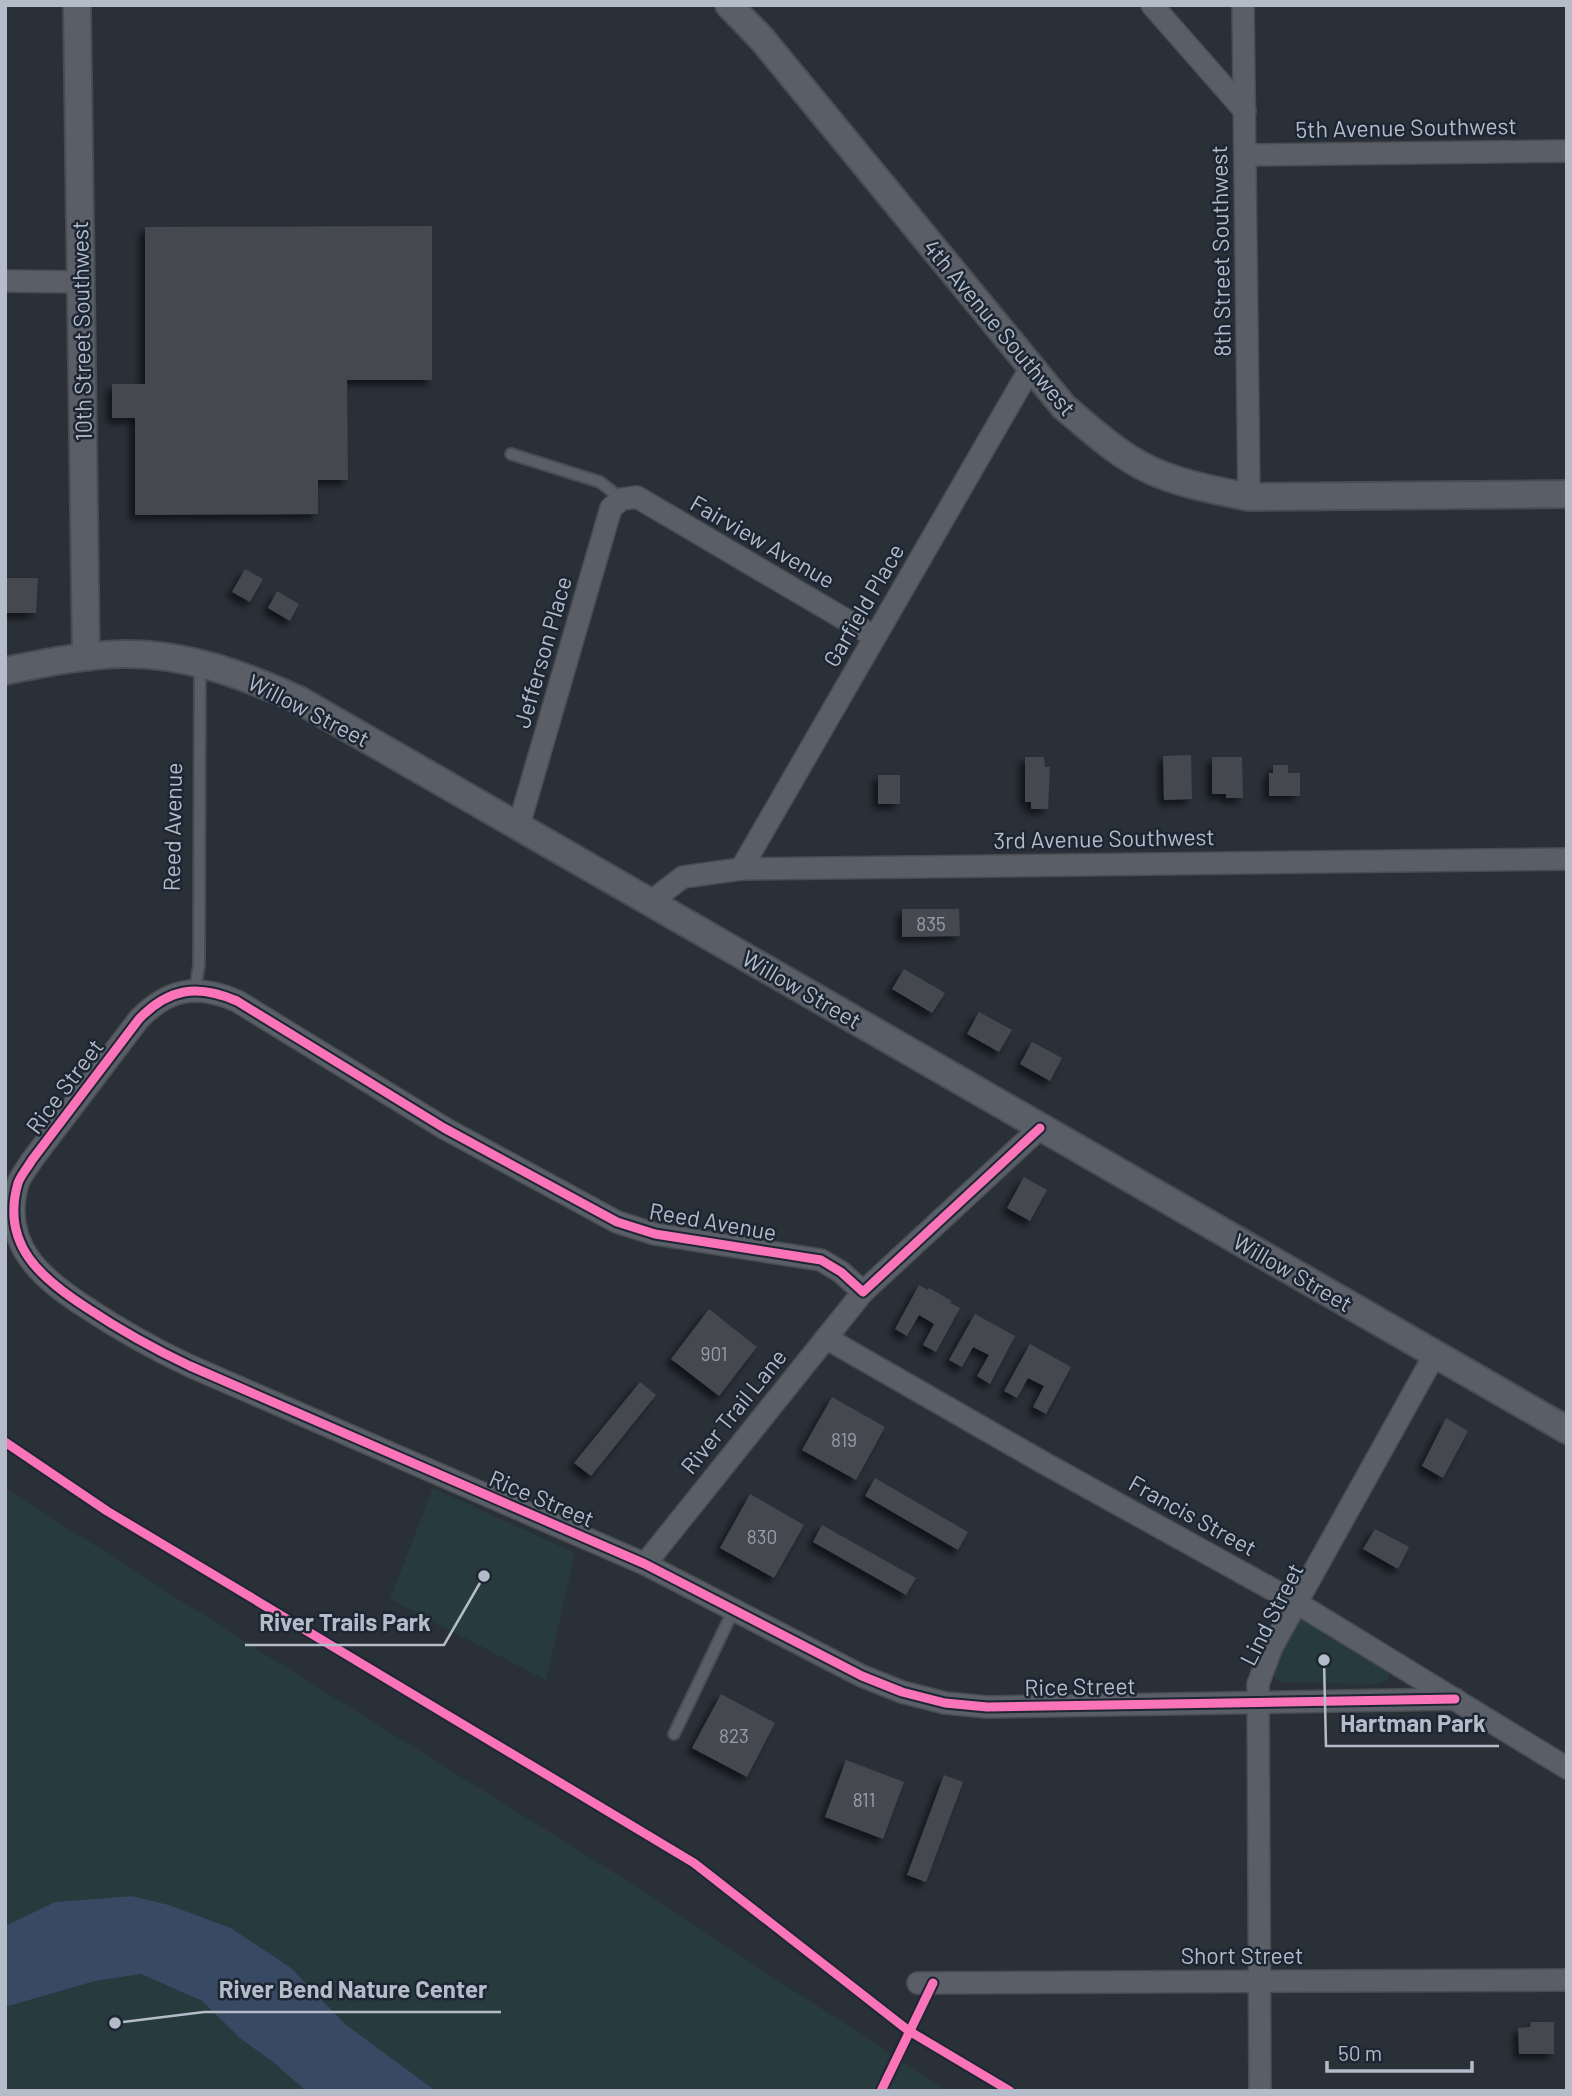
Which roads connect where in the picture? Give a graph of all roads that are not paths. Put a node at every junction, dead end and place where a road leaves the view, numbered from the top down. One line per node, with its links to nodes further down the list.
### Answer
1 (77, 5): 9 (street, 10th Street Southwest)
2 (729, 5): 10 (street, 4th Avenue Southwest)
3 (1152, 5): 5 (street)
4 (1243, 5): 5 (street, 8th Street Southwest)
5 (1245, 111): 7 (street, 8th Street Southwest)
6 (1567, 151): 7 (street, 5th Avenue Southwest)
7 (1245, 155): 13 (street, 8th Street Southwest)
8 (5, 281): 9 (street)
9 (80, 282): 16 (street, 10th Street Southwest)
10 (1031, 367): 13 (street, 4th Avenue Southwest); 15 (street, Garfield Place)
11 (512, 454): 14 (lane)
12 (1567, 494): 13 (street, 4th Avenue Southwest)
13 (1249, 497)
14 (622, 499): 15 (street, Fairview Avenue); 19 (street, Jefferson Place)
15 (875, 636): 21 (street, Garfield Place)
16 (86, 657): 17 (street, Willow Street); 18 (street, Willow Street)
17 (200, 663): 19 (street, Willow Street); 23 (lane, Reed Avenue)
18 (5, 671)
19 (519, 825): 22 (street, Willow Street)
20 (1567, 859): 21 (street, 3rd Avenue Southwest)
21 (741, 869): 22 (street, 3rd Avenue Southwest)
22 (650, 902): 25 (street, Willow Street)
23 (195, 991): 24 (street, Rice Street); 30 (street, Rice Street)
24 (237, 1001): 26 (street, Reed Avenue)
25 (1041, 1128): 26 (street); 28 (street, Willow Street)
26 (863, 1293): 27 (street, River Trail Lane)
27 (826, 1338): 30 (street, River Trail Lane); 31 (street, Francis Street)
28 (1436, 1354): 29 (street, Willow Street); 31 (street, Lind Street)
29 (1567, 1430)
30 (645, 1564): 32 (street, Rice Street)
31 (1297, 1602): 33 (street, Francis Street); 34 (street, Lind Street)
32 (734, 1609): 34 (street, Rice Street); 35 (lane)
33 (1455, 1699): 34 (street, Rice Street); 36 (street, Francis Street)
34 (1258, 1703): 38 (street, Lind Street)
35 (674, 1734)
36 (1567, 1768)
37 (1567, 1980): 38 (street, Short Street)
38 (1260, 1982): 39 (street, Short Street); 40 (street, Lind Street)
39 (918, 1983)
40 (1260, 2091)

